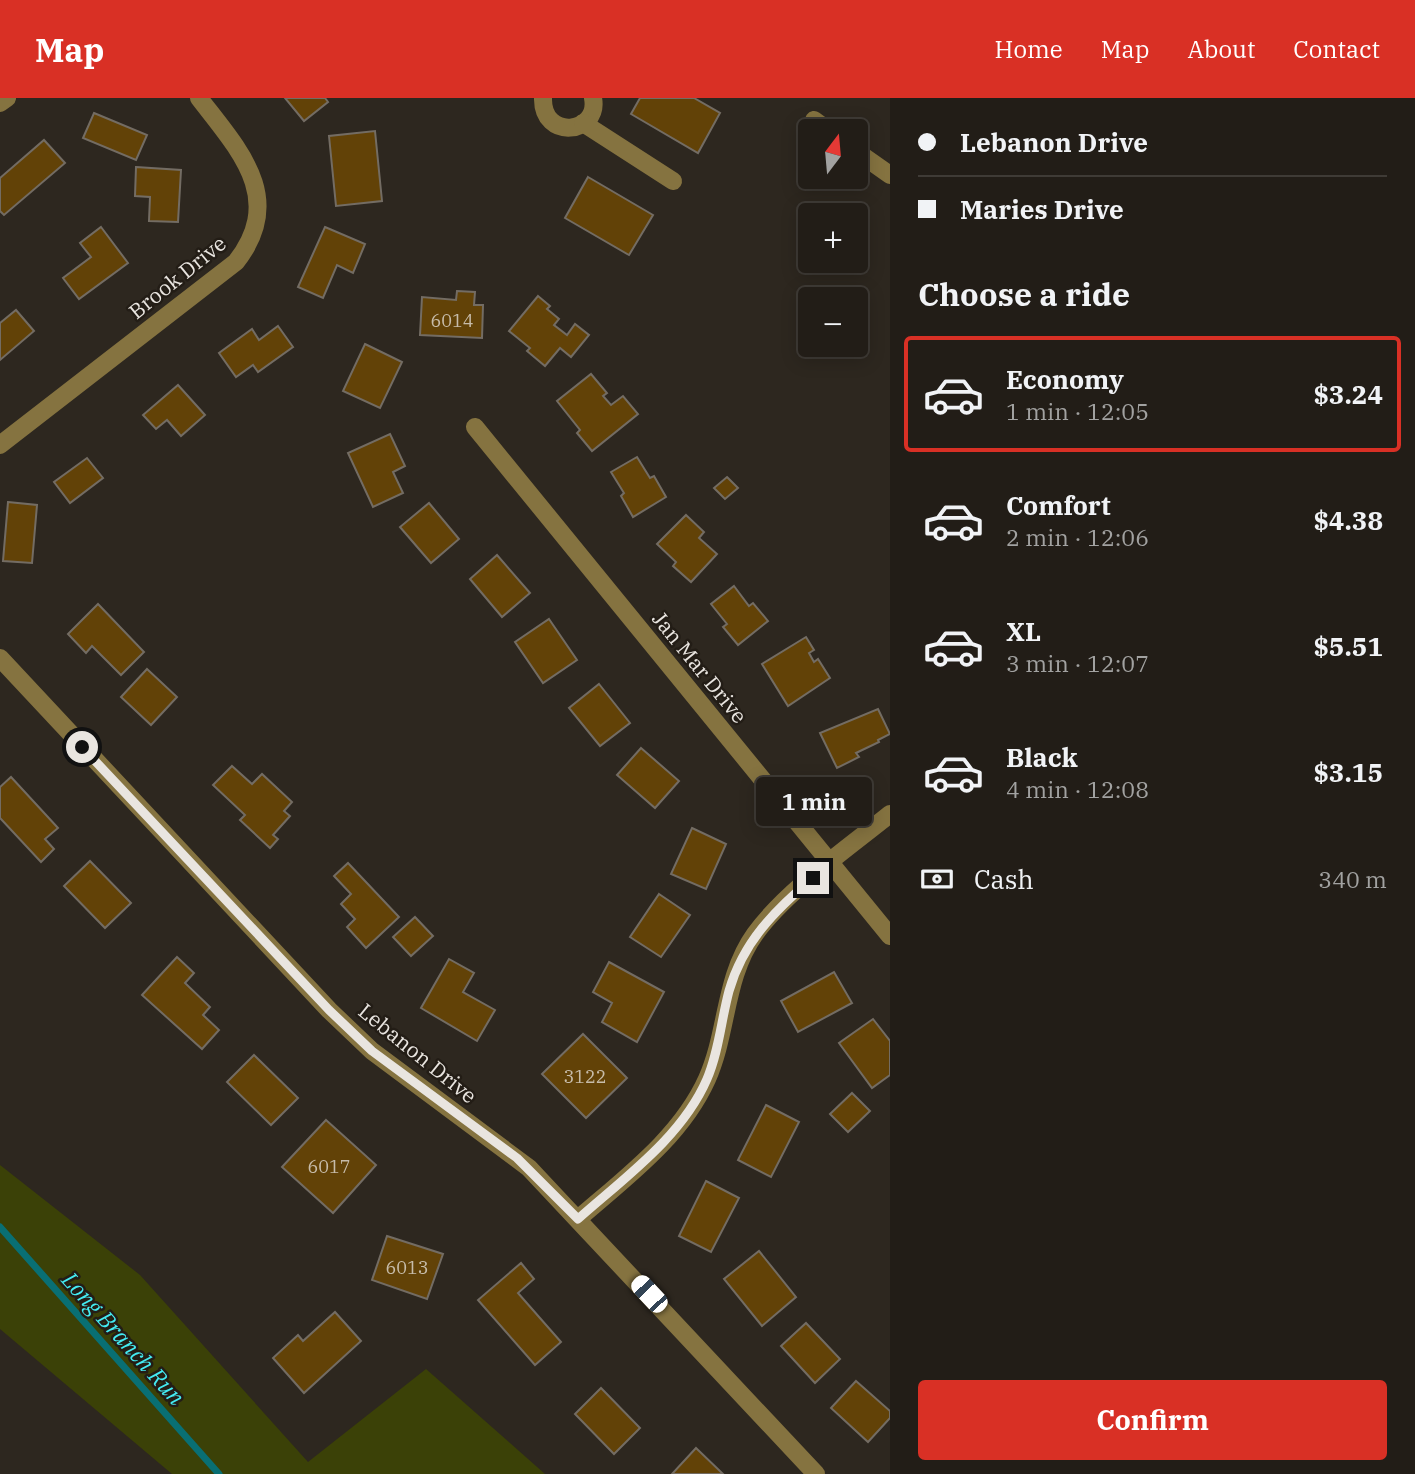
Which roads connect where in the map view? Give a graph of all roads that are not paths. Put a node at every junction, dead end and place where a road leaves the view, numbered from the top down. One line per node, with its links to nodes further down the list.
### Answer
1 (7, 98): 5 (street)
2 (199, 98): 11 (street, Brook Drive)
3 (544, 98): 6 (street)
4 (593, 98): 6 (street)
5 (0, 103)
6 (583, 123): 9 (street)
7 (868, 159): 8 (street)
8 (890, 174)
9 (673, 181)
10 (475, 427): 14 (street, Jan Mar Drive)
11 (0, 445)
12 (0, 658): 16 (street, Lebanon Drive)
13 (890, 814): 14 (street)
14 (830, 863): 15 (street, Jan Mar Drive); 16 (street)
15 (890, 936)
16 (578, 1219): 17 (street, Lebanon Drive)
17 (816, 1474)

